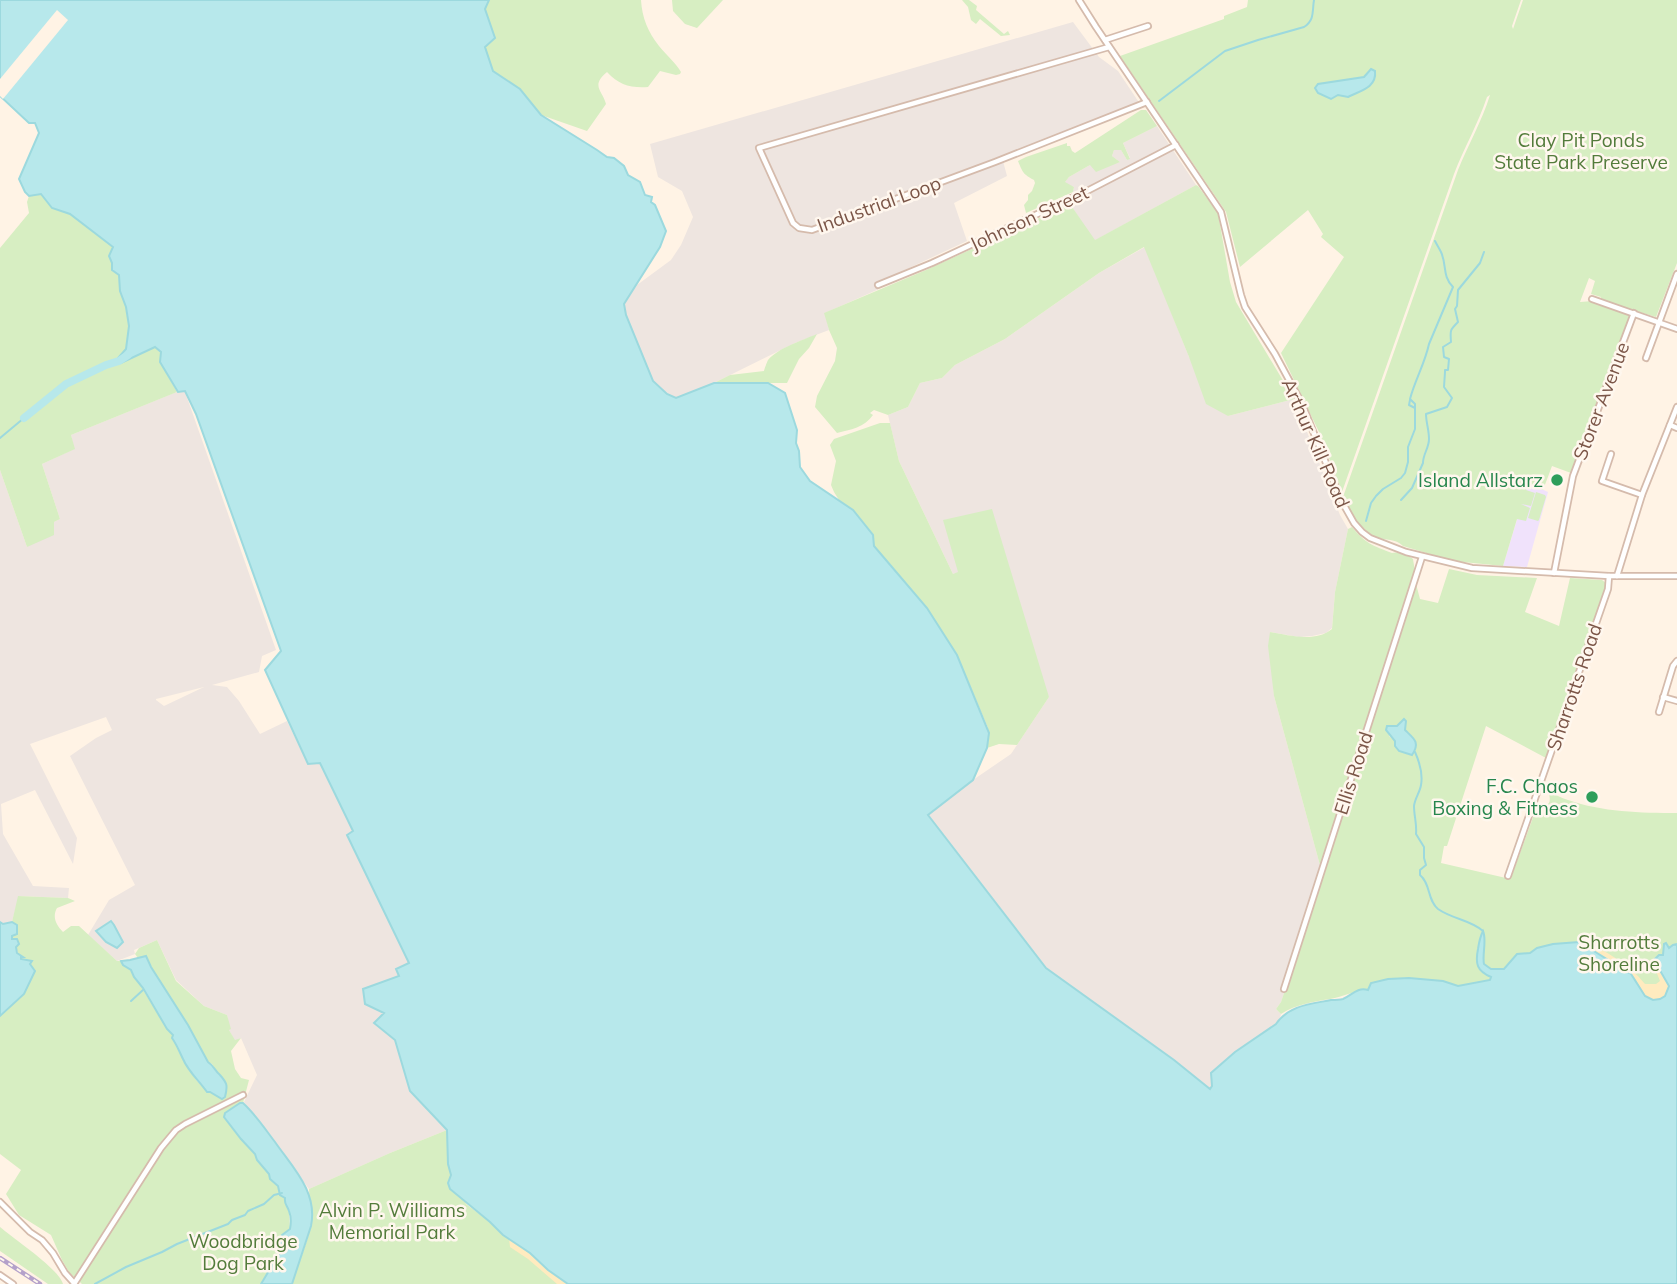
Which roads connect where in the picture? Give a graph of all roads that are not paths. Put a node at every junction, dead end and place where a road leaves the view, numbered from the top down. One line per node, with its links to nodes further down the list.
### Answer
1 (1079, 0): 3 (street, Arthur Kill Road)
2 (1149, 26): 3 (street)
3 (1105, 40): 4 (street, Arthur Kill Road)
4 (1109, 47): 5 (street, Arthur Kill Road); 5 (street, Industrial Loop)
5 (1147, 102): 6 (street, Arthur Kill Road)
6 (1176, 145): 8 (street, Johnson Street); 19 (street, Arthur Kill Road)
7 (1677, 274): 11 (street)
8 (878, 285)
9 (1592, 299): 10 (street)
10 (1634, 313): 11 (street); 20 (street, Storer Avenue)
11 (1659, 322): 12 (street); 13 (street)
12 (1677, 329)
13 (1646, 358)
14 (1677, 407): 15 (street)
15 (1670, 425): 16 (street); 18 (street)
16 (1677, 428)
17 (1611, 454): 18 (street)
18 (1642, 495): 22 (street)
19 (1422, 556): 20 (street, Arthur Kill Road); 29 (street, Ellis Road)
20 (1554, 573): 21 (street, Arthur Kill Road)
21 (1609, 576): 22 (street, Arthur Kill Road); 28 (street, Sharrotts Road)
22 (1617, 576): 23 (street, Arthur Kill Road)
23 (1677, 576)
24 (1677, 661): 25 (street)
25 (1663, 697): 26 (street); 27 (street)
26 (1677, 701)
27 (1658, 712)
28 (1508, 876)
29 (1284, 989)
30 (243, 1095): 34 (street)
31 (0, 1202): 34 (street)
32 (0, 1275): 33 (street)
33 (13, 1284)
34 (74, 1284)

